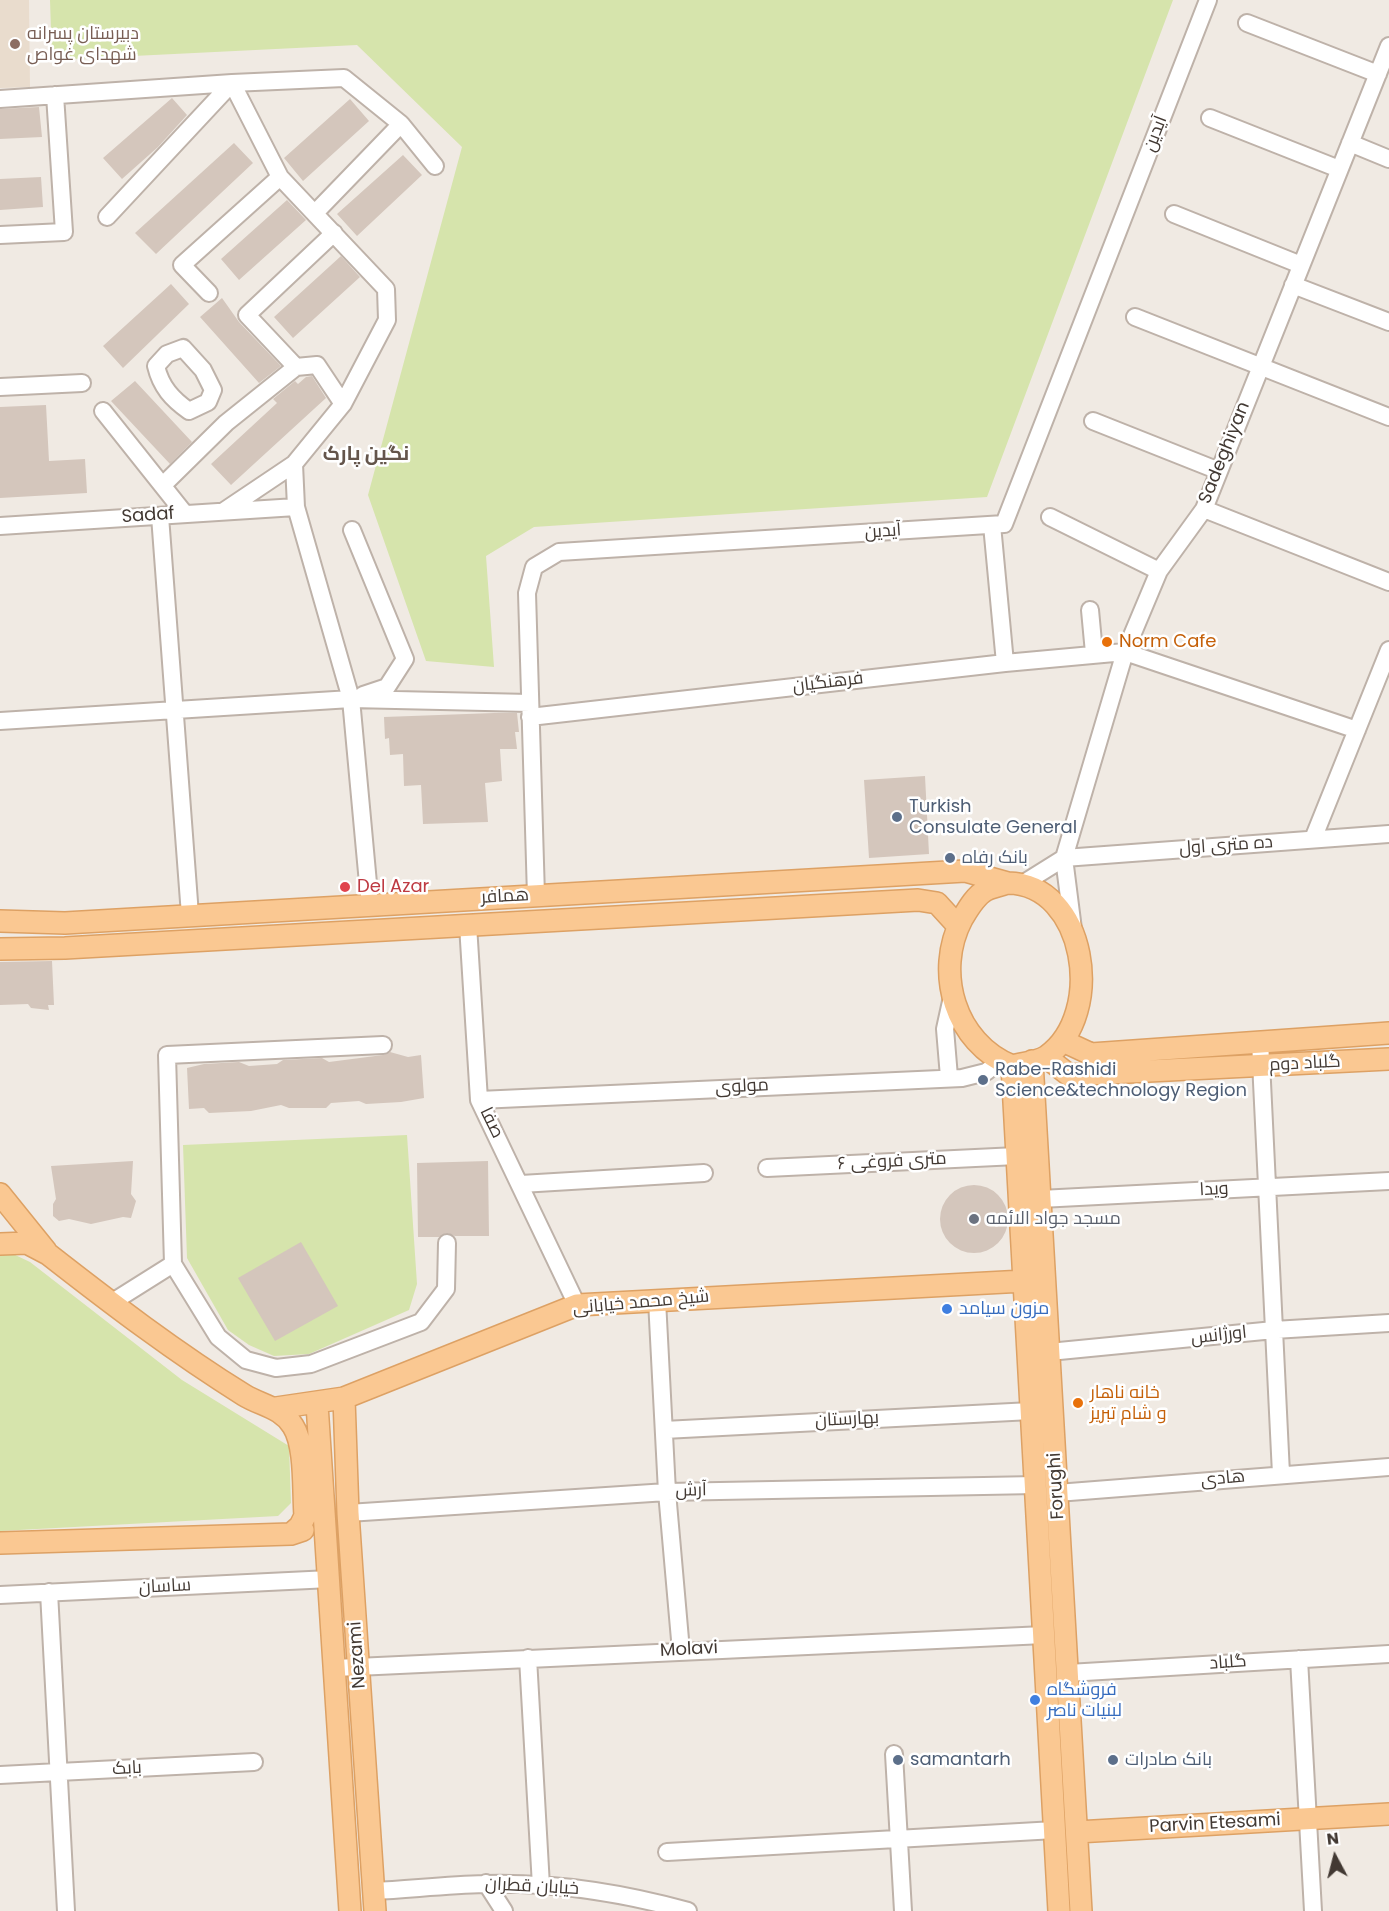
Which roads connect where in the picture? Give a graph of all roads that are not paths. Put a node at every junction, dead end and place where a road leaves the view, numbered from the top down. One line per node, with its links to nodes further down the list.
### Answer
1 (1208, 0): 44 (street, آیدین)
2 (1247, 22): 4 (street)
3 (1389, 46): 4 (street, Sadeghiyan)
4 (1378, 74): 10 (street, Sadeghiyan)
5 (232, 83): 6 (street); 9 (street); 14 (street); 17 (street)
6 (56, 95): 7 (street); 19 (street)
7 (0, 99)
8 (1209, 118): 13 (street)
9 (401, 124): 12 (street); 15 (street)
10 (1350, 143): 11 (street); 13 (street, Sadeghiyan)
11 (1389, 159)
12 (435, 166)
13 (1339, 169): 20 (street, Sadeghiyan)
14 (280, 177): 15 (street); 22 (street)
15 (315, 213): 18 (street)
16 (1174, 214): 20 (street)
17 (106, 217)
18 (334, 233): 26 (street); 30 (street)
19 (0, 235)
20 (1301, 265): 21 (street, Sadeghiyan)
21 (1293, 285): 24 (street); 25 (street, Sadeghiyan)
22 (209, 293)
23 (1135, 316): 25 (street)
24 (1389, 322)
25 (1261, 366): 32 (street); 36 (street, Sadeghiyan)
26 (296, 367): 30 (street); 34 (street)
27 (82, 383): 28 (street)
28 (0, 387)
29 (208, 402): 34 (street)
30 (343, 404): 35 (street)
31 (103, 411): 37 (street)
32 (1389, 417)
33 (1093, 421): 36 (street)
34 (226, 423): 37 (street)
35 (294, 464): 38 (street); 40 (street)
36 (1219, 471): 39 (street, Sadeghiyan)
37 (163, 485): 41 (street)
38 (296, 507): 40 (street, Sadaf); 54 (street)
39 (1203, 509): 47 (street, Sadeghiyan); 48 (street)
40 (224, 511): 41 (street, Sadaf)
41 (185, 514): 42 (street, Sadaf)
42 (160, 516): 45 (street, Sadaf); 55 (street)
43 (1050, 517): 47 (street)
44 (992, 525): 53 (street); 56 (street, آیدین)
45 (0, 526)
46 (352, 530): 54 (street)
47 (1159, 571): 51 (street, Sadeghiyan)
48 (1389, 582)
49 (1090, 610): 52 (street)
50 (1389, 650): 58 (street)
51 (1125, 652): 52 (street, فرهنگیان); 58 (street); 61 (street, Sadeghiyan)
52 (1094, 653): 53 (street, فرهنگیان)
53 (1005, 663): 56 (street, فرهنگیان)
54 (351, 699): 55 (street); 56 (street, فرهنگیان); 65 (street)
55 (174, 710): 57 (street); 67 (street)
56 (530, 710): 64 (street, آیدین)
57 (0, 721)
58 (1357, 730): 60 (street)
59 (1389, 834): 60 (street, ده متری اول)
60 (1313, 839): 61 (street, ده متری اول)
61 (1064, 858): 63 (street); 71 (street)
62 (795, 881): 63 (main road, همافر); 64 (main road, همافر); 66 (main road)
63 (1016, 883): 70 (main road); 71 (main road)
64 (536, 896): 65 (main road, همافر)
65 (370, 905): 67 (main road, همافر)
66 (796, 907): 69 (main road, همافر); 70 (main road, همافر)
67 (190, 915): 68 (main road, همافر); 72 (main road)
68 (0, 921)
69 (468, 925): 72 (main road, همافر); 83 (street, صفا)
70 (958, 926): 74 (main road)
71 (1073, 934): 76 (main road)
72 (191, 941): 73 (main road, همافر)
73 (0, 949)
74 (952, 997): 80 (main road); 82 (street)
75 (1388, 1033): 77 (main road, گلباد دوم); 79 (main road)
76 (1063, 1041): 77 (main road, گلباد دوم); 80 (main road)
77 (1260, 1041): 81 (street)
78 (383, 1045): 95 (street)
79 (1388, 1059): 81 (main road, گلباد دوم)
80 (1023, 1061): 81 (main road, گلباد دوم); 82 (street, مولوی); 84 (main road, Forughi); 91 (main road, Forughi)
81 (1261, 1066): 89 (street)
82 (949, 1077): 83 (street, مولوی)
83 (479, 1100): 88 (street, صفا)
84 (1017, 1156): 85 (street, ۶ متری فروغی); 96 (main road, Forughi)
85 (766, 1168)
86 (704, 1173): 88 (street)
87 (1389, 1181): 89 (street, ویدا)
88 (521, 1184): 99 (street, صفا)
89 (1267, 1188): 91 (street, ویدا); 101 (street)
90 (0, 1194): 94 (main road)
91 (1040, 1199): 102 (main road, Forughi)
92 (447, 1243): 95 (street)
93 (0, 1244): 94 (main road)
94 (48, 1254): 98 (main road)
95 (173, 1264): 98 (street)
96 (1024, 1281): 97 (main road, شیخ محمد خیابانی); 106 (main road, Forughi)
97 (657, 1300): 99 (main road, شیخ محمد خیابانی); 107 (street)
98 (111, 1303): 105 (main road)
99 (577, 1305): 103 (main road, شیخ محمد خیابانی)
100 (1389, 1323): 101 (street, اورژانس)
101 (1274, 1330): 102 (street, اورژانس); 109 (street)
102 (1049, 1352): 112 (main road, Forughi)
103 (344, 1398): 104 (main road, شیخ محمد خیابانی); 113 (main road, Nezami)
104 (317, 1404): 105 (main road, شیخ محمد خیابانی); 114 (main road, Nezami)
105 (276, 1408): 115 (main road)
106 (1031, 1411): 107 (street, بهارستان); 110 (main road, Forughi)
107 (664, 1430): 111 (street)
108 (1389, 1467): 109 (street, هادی)
109 (1281, 1474): 112 (street, هادی)
110 (1035, 1485): 111 (street, آرش); 120 (main road, Forughi)
111 (667, 1492): 113 (street, آرش); 121 (street)
112 (1057, 1493): 127 (main road, Forughi)
113 (348, 1512): 114 (main road); 125 (main road, Nezami)
114 (324, 1524): 115 (main road); 117 (main road, Nezami)
115 (291, 1534): 116 (main road)
116 (0, 1543)
117 (330, 1580): 118 (street, ساسان); 126 (main road, Nezami)
118 (49, 1592): 119 (street, ساسان); 130 (street)
119 (0, 1595)
120 (1044, 1635): 121 (street, Molavi); 134 (main road, Forughi)
121 (681, 1651): 123 (street, Molavi)
122 (1389, 1654): 124 (street, گلباد)
123 (528, 1658): 125 (street, Molavi); 139 (street)
124 (1299, 1659): 127 (street, گلباد); 133 (street)
125 (358, 1666): 126 (street, Molavi); 140 (main road, Nezami)
126 (334, 1668): 141 (main road, Nezami)
127 (1068, 1673): 135 (main road, Forughi)
128 (894, 1754): 136 (street)
129 (254, 1762): 130 (street, بابک)
130 (59, 1773): 131 (street, بابک); 142 (street)
131 (0, 1775)
132 (1389, 1814): 133 (main road, Parvin Etesami)
133 (1308, 1818): 135 (main road, Parvin Etesami); 148 (street)
134 (1055, 1830): 136 (street); 146 (main road, Forughi)
135 (1077, 1832): 147 (main road, Forughi)
136 (899, 1840): 137 (street); 145 (street)
137 (668, 1852)
138 (486, 1883): 139 (street, خیابان قطران); 140 (street, خیابان قطران); 143 (street)
139 (541, 1886): 144 (street, خیابان قطران)
140 (375, 1901): 141 (main road)
141 (350, 1902)
142 (66, 1911)
143 (504, 1911)
144 (688, 1911)
145 (903, 1911)
146 (1059, 1911)
147 (1081, 1911)
148 (1313, 1911)

